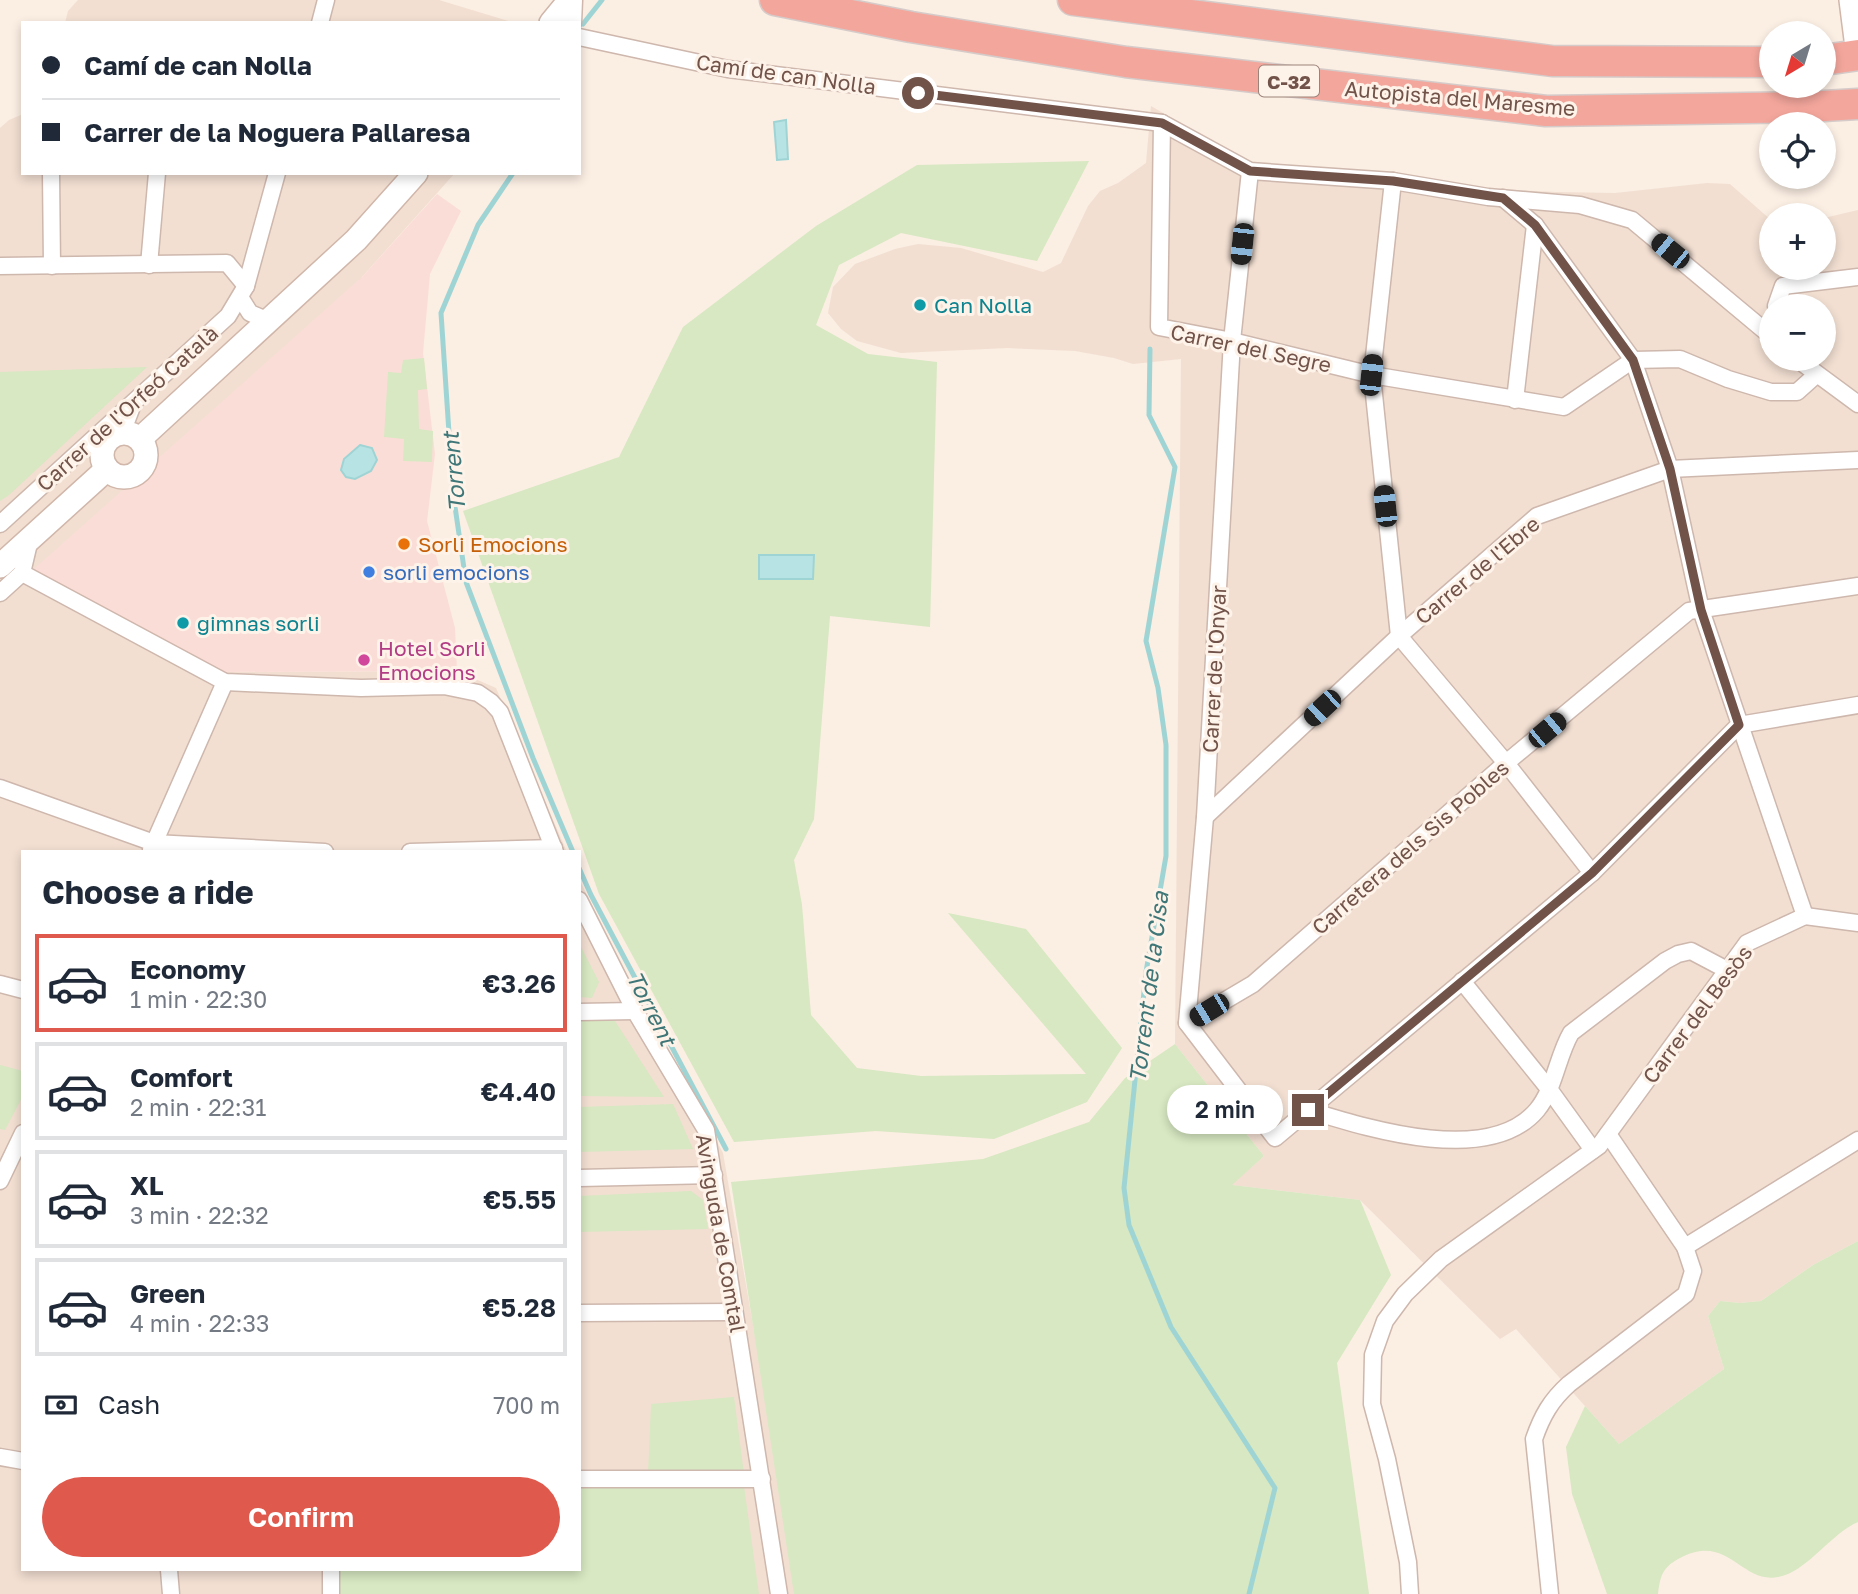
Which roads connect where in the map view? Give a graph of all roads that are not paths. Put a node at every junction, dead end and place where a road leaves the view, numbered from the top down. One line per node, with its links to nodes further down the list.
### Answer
1 (326, 0): 8 (street)
2 (572, 0): 9 (street); 10 (street)
3 (775, 0): 15 (highway, Autopista del Maresme / C-32)
4 (1073, 0): 7 (highway)
5 (1092, 0): 7 (highway)
6 (1851, 0): 12 (street)
7 (1126, 8): 14 (highway)
8 (321, 21)
9 (553, 21)
10 (573, 21)
11 (581, 37): 16 (street, Camí de can Nolla)
12 (1858, 55): 13 (highway)
13 (1836, 58)
14 (1759, 62)
15 (1858, 104)
16 (1162, 123): 17 (street); 33 (street, Carrer del Segre)
17 (1250, 171): 22 (street); 33 (street, Carrer de l'Onyar)
18 (51, 175): 27 (street)
19 (157, 175): 25 (street)
20 (277, 175): 29 (street)
21 (414, 175): 31 (street)
22 (1393, 181): 23 (street); 36 (street)
23 (1503, 198): 24 (street); 32 (street)
24 (1535, 225): 34 (street); 38 (street)
25 (149, 265): 27 (street); 29 (street)
26 (0, 266): 27 (street)
27 (52, 267)
28 (1858, 277): 30 (street)
29 (243, 292): 31 (street); 39 (street, Carrer de l'Orfeó Català)
30 (1780, 294)
31 (269, 321): 41 (street)
32 (1759, 326)
33 (1233, 341): 36 (street, Carrer del Segre); 58 (street, Carrer de l'Onyar)
34 (1633, 360): 37 (street); 38 (street, Carrer del Segre); 44 (street)
35 (1811, 371): 37 (street)
36 (1371, 375): 38 (street, Carrer del Segre); 52 (street)
37 (1816, 375): 40 (street)
38 (1515, 400)
39 (134, 402): 41 (street); 42 (street, Carrer de l'Orfeó Català)
40 (1858, 404)
41 (131, 436): 42 (street); 42 (street)
42 (97, 457): 45 (street, Carrer de l'Orfeó Català); 46 (street)
43 (1858, 460): 44 (street, Carrer de l'Ebre)
44 (1670, 469): 51 (street); 52 (street, Carrer de l'Ebre)
45 (0, 524)
46 (30, 540): 47 (street); 48 (street)
47 (0, 566)
48 (22, 573): 50 (street); 53 (street)
49 (1858, 586): 51 (street, Carretera dels Sis Pobles)
50 (0, 593)
51 (1701, 610): 55 (street); 56 (street, Carretera dels Sis Pobles)
52 (1399, 636): 56 (street); 58 (street, Carrer de l'Ebre)
53 (225, 682): 59 (street); 61 (street)
54 (1858, 705): 55 (street)
55 (1739, 725): 62 (street); 64 (street)
56 (1506, 763): 62 (street); 72 (street, Carretera dels Sis Pobles)
57 (0, 788): 59 (street)
58 (1205, 817): 72 (street, Carrer de l'Onyar)
59 (152, 848): 60 (street)
60 (238, 850)
61 (554, 850)
62 (1592, 873): 67 (street)
63 (581, 904): 70 (street, Avinguda de Comtal)
64 (1805, 916): 65 (street); 66 (street, Carrer del Besòs)
65 (1858, 923)
66 (1727, 970): 73 (street); 75 (street, Carrer del Besòs)
67 (1462, 981): 73 (street); 74 (street)
68 (0, 984): 69 (street)
69 (21, 989)
70 (635, 1011): 71 (street); 80 (street, Avinguda de Comtal)
71 (581, 1012)
72 (1187, 1023): 74 (street)
73 (1549, 1089): 74 (street); 78 (street)
74 (1308, 1110)
75 (1608, 1134): 78 (street, Carrer del Besòs); 83 (street)
76 (21, 1137): 79 (street)
77 (1858, 1140): 83 (street)
78 (1593, 1150): 95 (street, Carrer del Besòs)
79 (12, 1154): 82 (street)
80 (714, 1175): 81 (street); 84 (street, Avinguda de Comtal)
81 (581, 1178)
82 (0, 1181)
83 (1685, 1247): 96 (street)
84 (734, 1312): 85 (street); 89 (street, Avinguda de Comtal)
85 (581, 1313)
86 (0, 1457): 87 (street)
87 (21, 1461)
88 (581, 1479): 89 (street)
89 (762, 1479): 94 (street, Avinguda de Comtal)
90 (169, 1571): 92 (street)
91 (331, 1571): 93 (street)
92 (171, 1594)
93 (331, 1594)
94 (779, 1594)
95 (1410, 1594)
96 (1550, 1594)

